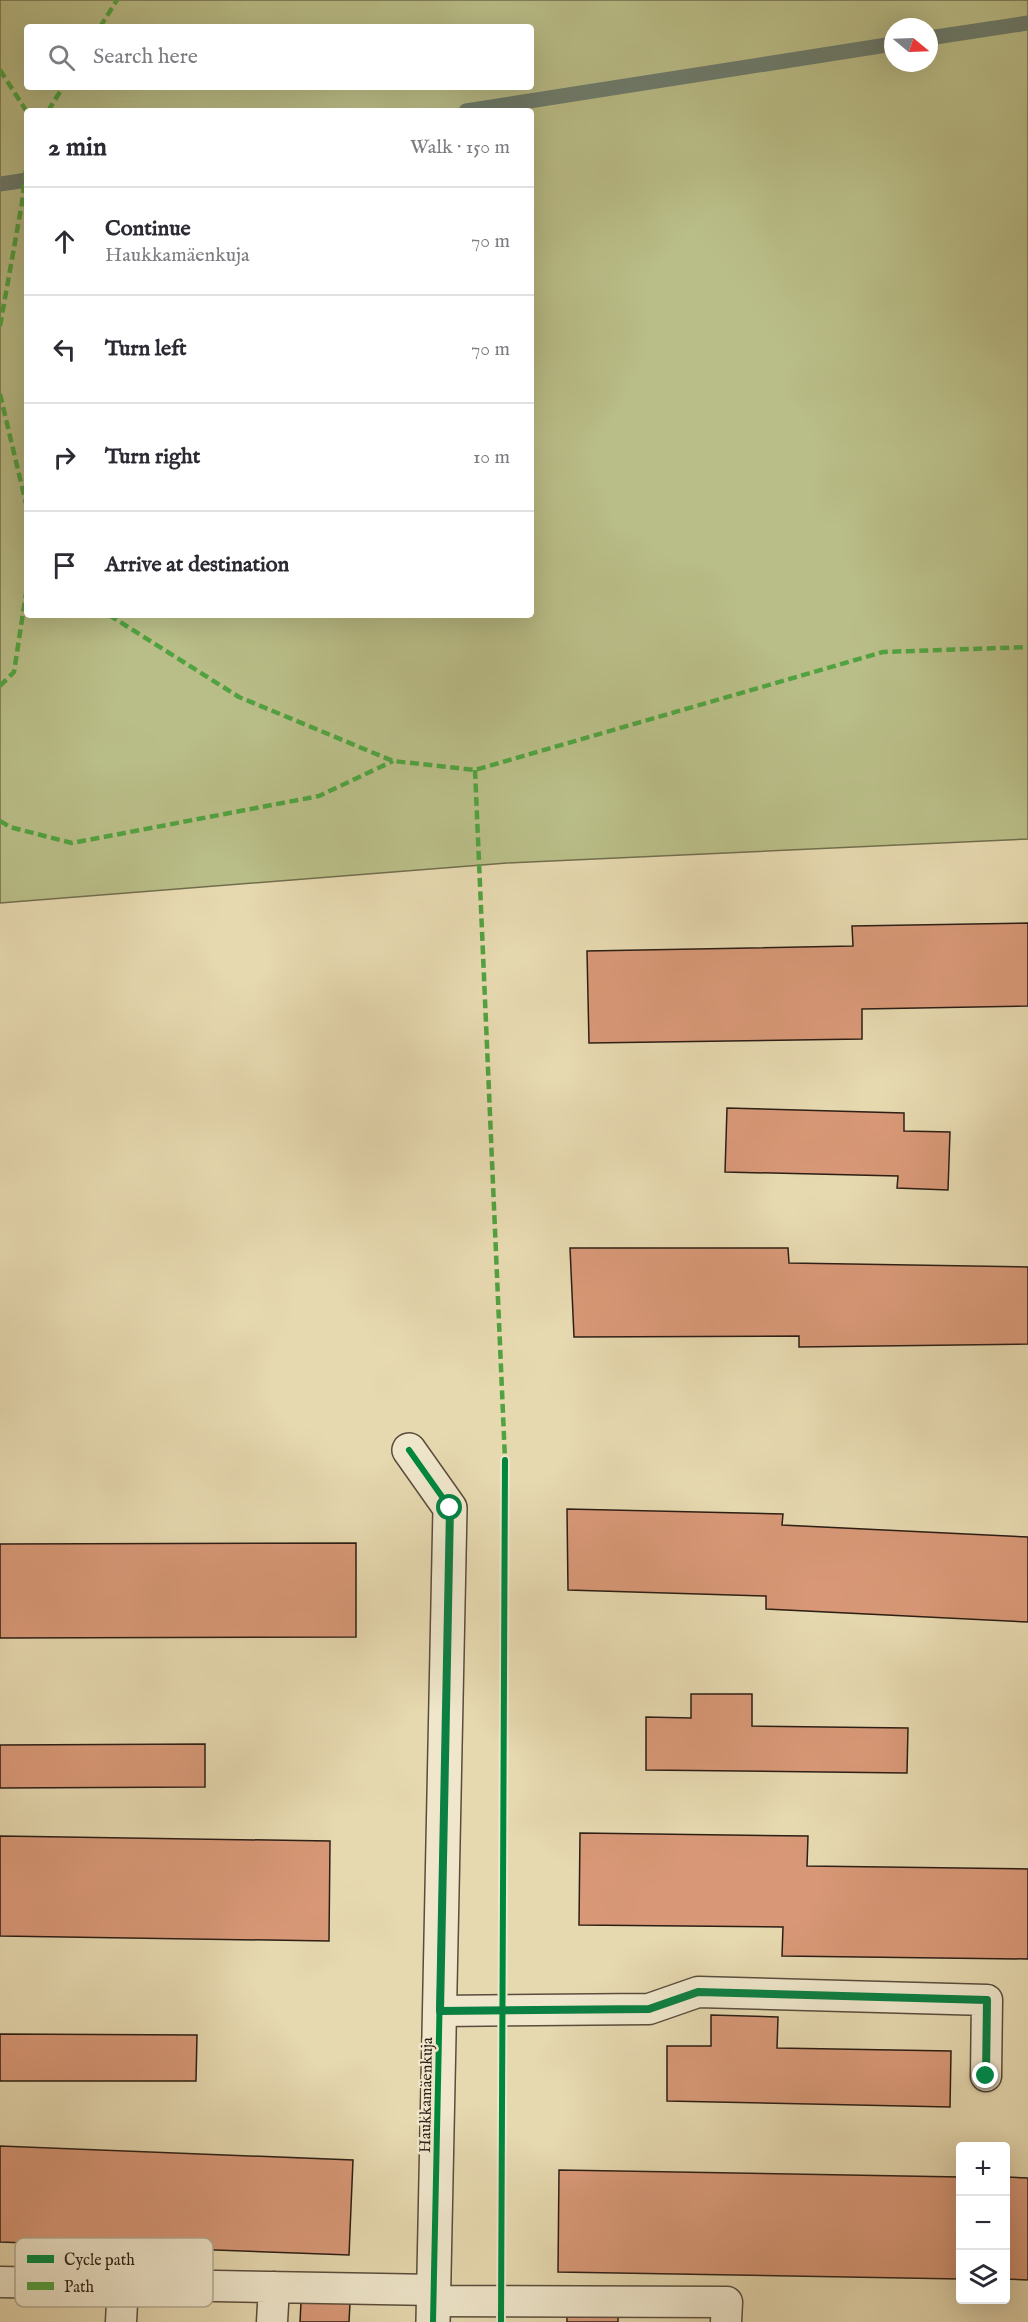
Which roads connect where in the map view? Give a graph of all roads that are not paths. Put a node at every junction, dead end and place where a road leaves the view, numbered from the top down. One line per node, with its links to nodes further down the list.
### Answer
1 (409, 1450): 2 (street, Haukkamäenkuja)
2 (440, 2011): 3 (lane); 8 (street, Haukkamäenkuja)
3 (986, 2076)
4 (0, 2282): 5 (lane)
5 (15, 2282)
6 (213, 2286): 7 (lane)
7 (274, 2287): 8 (lane); 12 (lane)
8 (434, 2304): 10 (lane)
9 (122, 2307): 11 (lane)
10 (634, 2311): 13 (lane)
11 (121, 2322)
12 (272, 2322)
13 (726, 2322)

